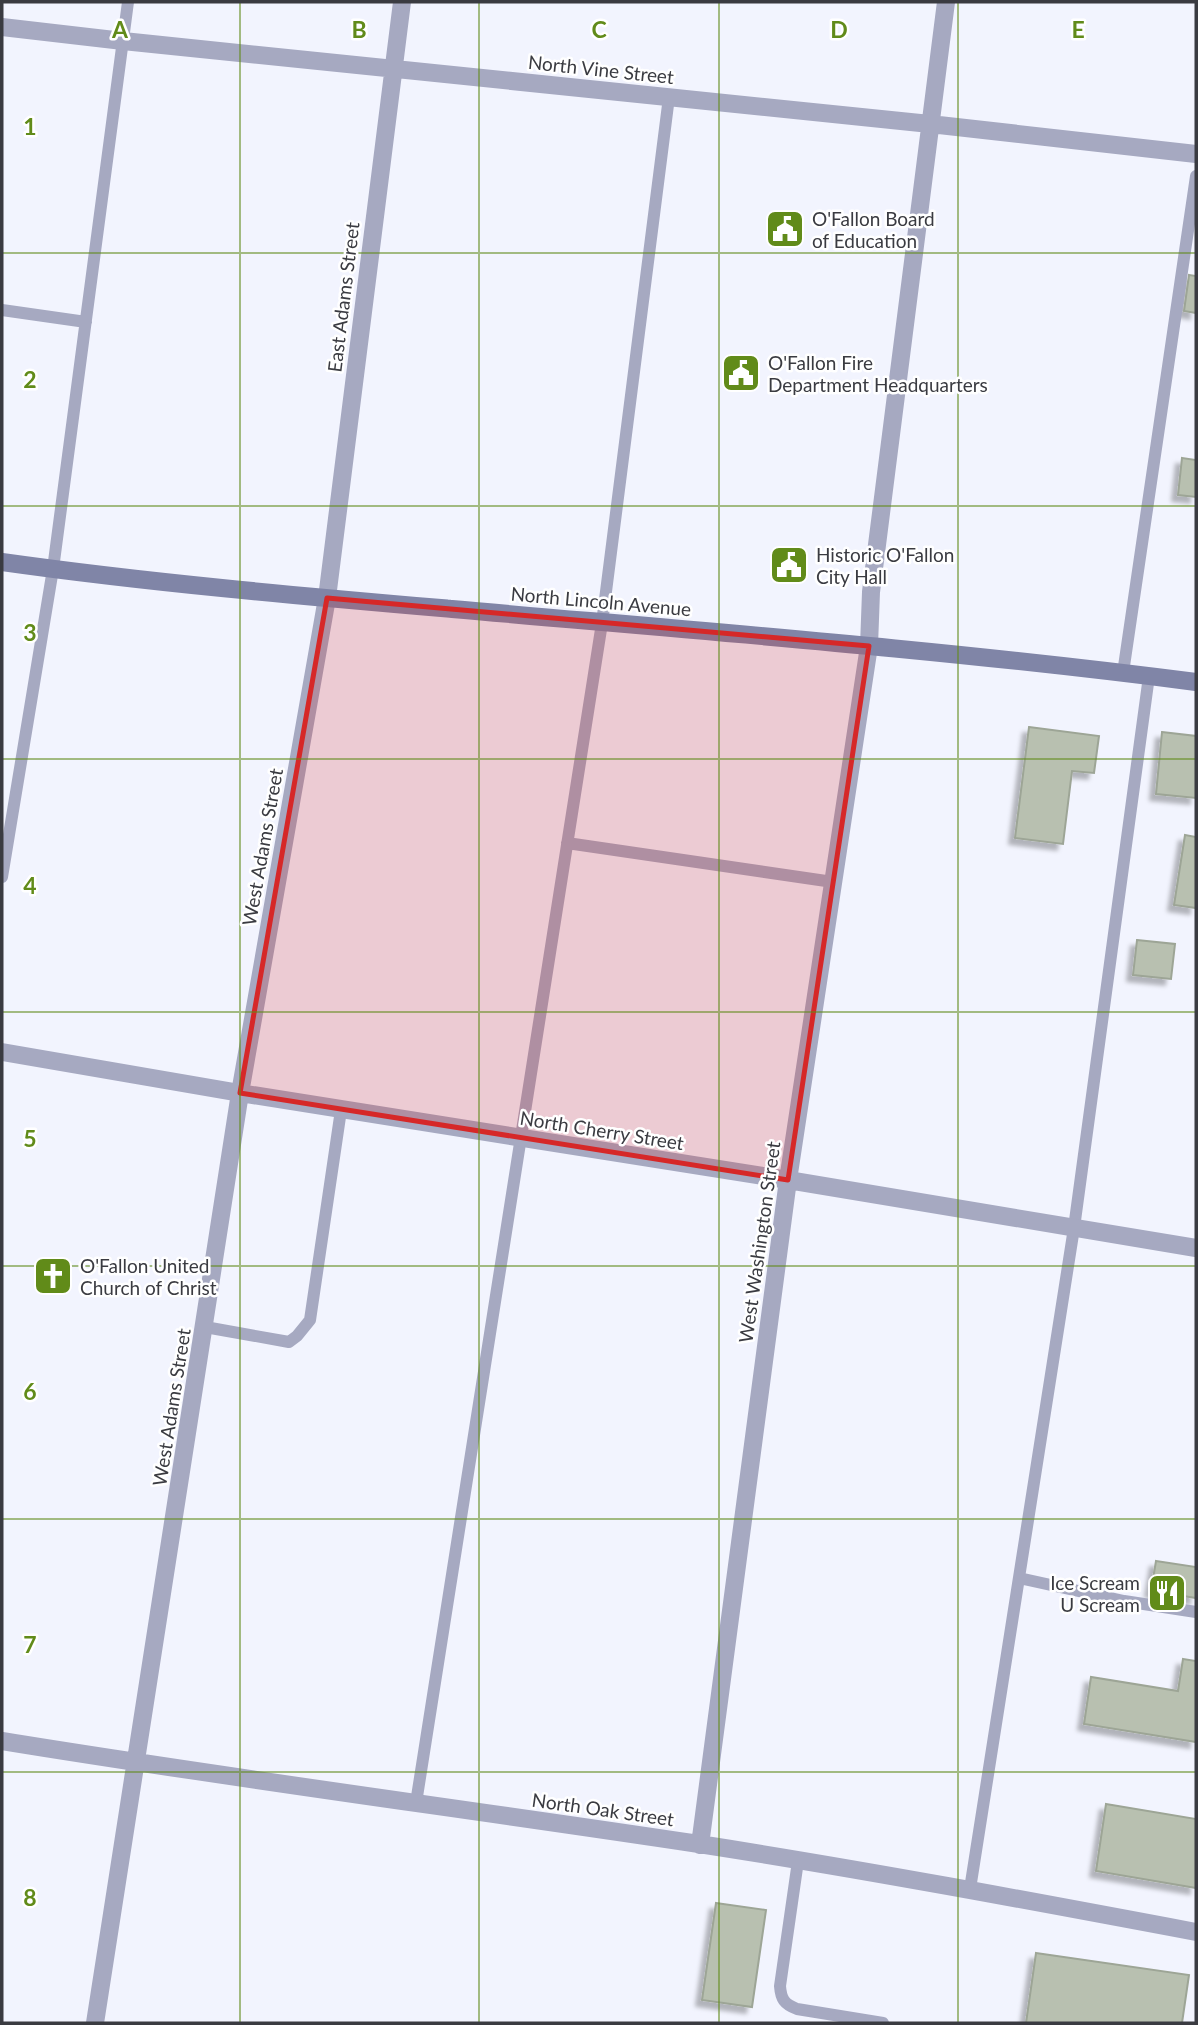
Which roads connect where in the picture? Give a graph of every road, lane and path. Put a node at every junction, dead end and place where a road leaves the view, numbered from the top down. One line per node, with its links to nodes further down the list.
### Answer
1 (128, 2): 5 (lane)
2 (401, 2): 6 (street, East Adams Street)
3 (946, 2): 8 (street, West Washington Street)
4 (2, 27): 5 (street, North Vine Street)
5 (123, 41): 6 (street, North Vine Street); 12 (lane)
6 (393, 69): 7 (street, North Vine Street); 15 (street, East Adams Street)
7 (669, 97): 8 (street, North Vine Street); 16 (lane)
8 (930, 124): 9 (street, North Vine Street); 17 (street, West Washington Street)
9 (1196, 155)
10 (1196, 176): 18 (lane)
11 (2, 310): 12 (lane)
12 (86, 322): 14 (lane)
13 (2, 562): 14 (main road, North Lincoln Avenue)
14 (53, 569): 15 (main road, North Lincoln Avenue); 22 (lane)
15 (327, 598): 16 (main road, North Lincoln Avenue); 25 (street, West Adams Street)
16 (602, 622): 17 (main road, North Lincoln Avenue); 21 (lane)
17 (869, 646): 18 (main road, North Lincoln Avenue); 23 (street, West Washington Street)
18 (1123, 673): 19 (main road, North Lincoln Avenue)
19 (1149, 676): 20 (main road, North Lincoln Avenue); 29 (lane)
20 (1196, 682)
21 (568, 843): 23 (lane); 27 (lane)
22 (2, 877)
23 (834, 882): 28 (street, West Washington Street)
24 (2, 1052): 25 (street, North Cherry Street)
25 (240, 1093): 26 (street, North Cherry Street); 31 (street, West Adams Street)
26 (341, 1110): 27 (street, North Cherry Street); 31 (lane)
27 (520, 1138): 28 (street, North Cherry Street); 36 (lane)
28 (788, 1180): 29 (street, North Cherry Street); 37 (street, West Washington Street)
29 (1074, 1228): 30 (street, North Cherry Street); 32 (lane)
30 (1196, 1248)
31 (205, 1327): 35 (street, West Adams Street)
32 (1019, 1578): 33 (lane); 39 (lane)
33 (1196, 1612)
34 (2, 1741): 35 (street, North Oak Street)
35 (136, 1763): 36 (street, North Oak Street); 41 (street, West Adams Street)
36 (416, 1803): 37 (street, North Oak Street)
37 (700, 1845): 38 (street, North Oak Street)
38 (798, 1861): 39 (street, North Oak Street); 42 (lane)
39 (970, 1889): 40 (street, North Oak Street)
40 (1196, 1932)
41 (95, 2023)
42 (883, 2023)

